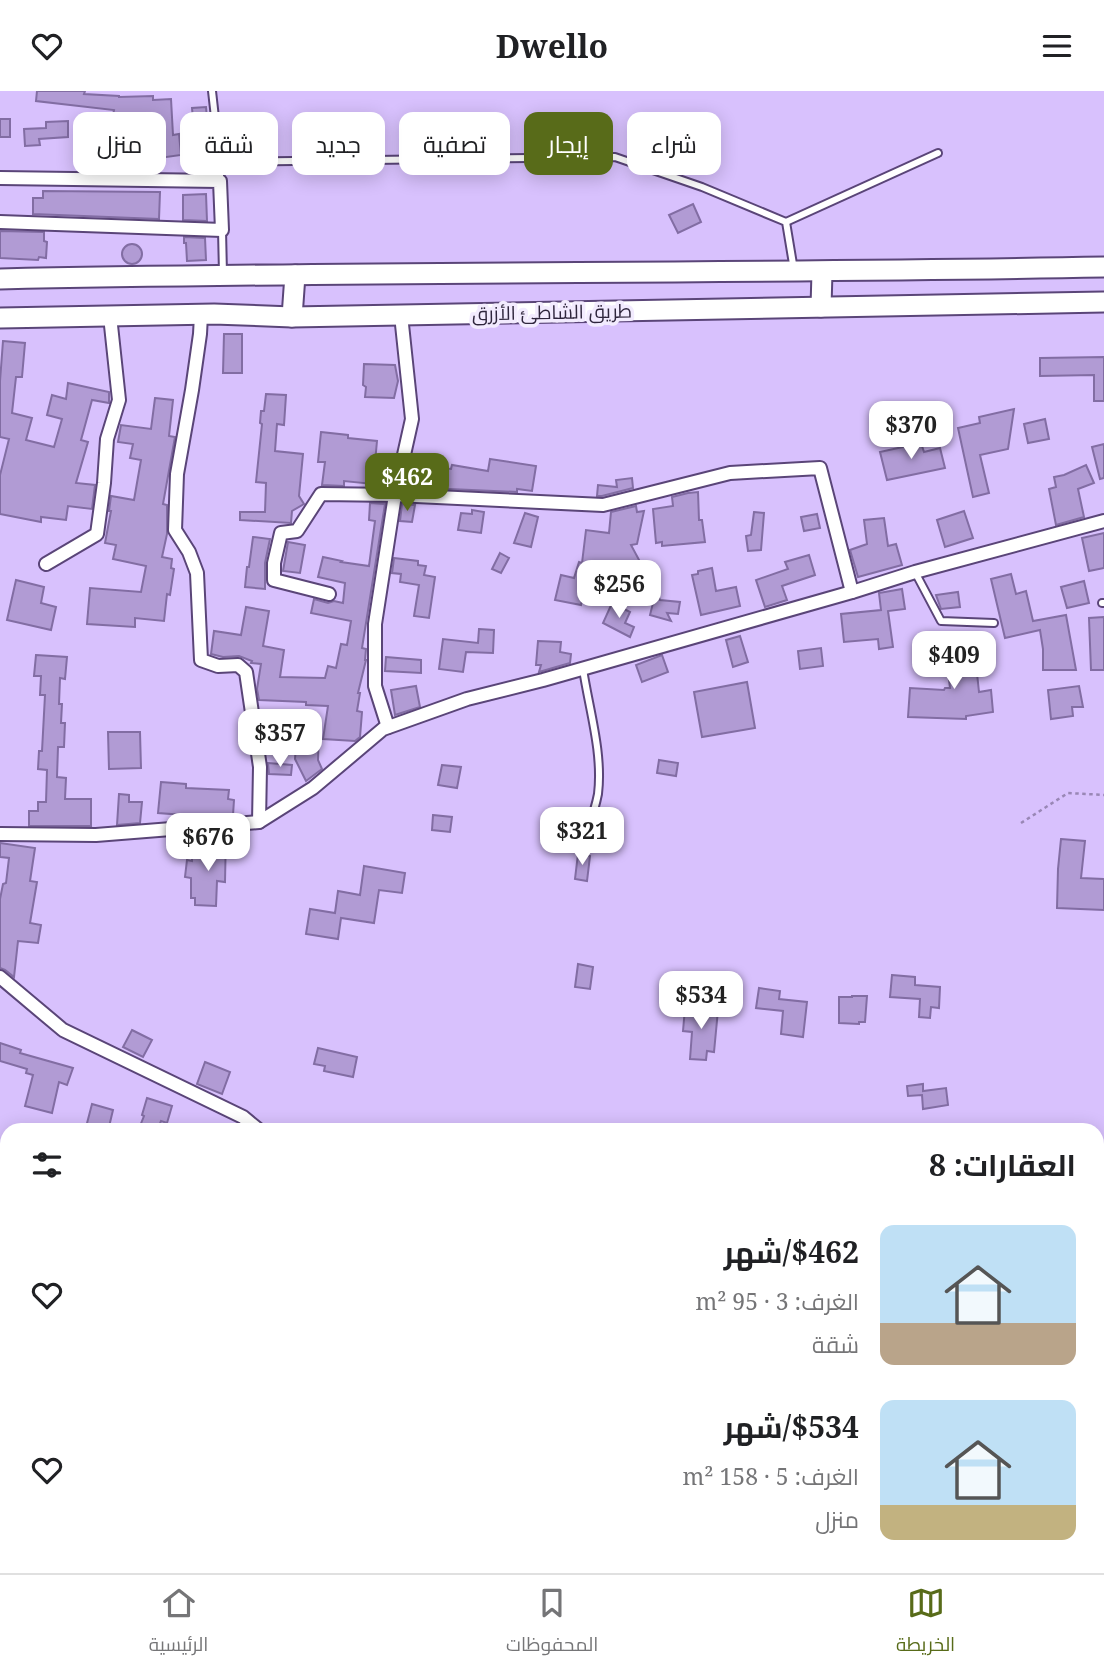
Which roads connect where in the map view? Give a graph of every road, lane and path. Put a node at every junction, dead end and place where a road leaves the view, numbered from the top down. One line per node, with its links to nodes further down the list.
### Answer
1 (212, 91): 2 (lane)
2 (214, 112)
3 (938, 153): 9 (lane)
4 (278, 161): 9 (lane)
5 (220, 175): 7 (lane)
6 (0, 178): 7 (street)
7 (220, 181): 10 (street)
8 (0, 222): 10 (street)
9 (786, 222): 13 (lane)
10 (222, 230): 14 (lane)
11 (1104, 267): 12 (main road, طريق الشاطئ الأزرق)
12 (822, 271): 13 (main road, طريق الشاطئ الأزرق); 18 (main road)
13 (794, 272): 15 (main road, طريق الشاطئ الأزرق)
14 (223, 275): 15 (main road, طريق الشاطئ الأزرق); 16 (main road, طريق الشاطئ الأزرق)
15 (295, 275): 22 (main road)
16 (0, 279)
17 (1104, 302): 18 (main road, طريق الشاطئ الأزرق)
18 (821, 307): 20 (main road, طريق الشاطئ الأزرق)
19 (201, 315): 21 (main road, طريق الشاطئ الأزرق); 22 (main road, طريق الشاطئ الأزرق); 34 (street)
20 (401, 315): 22 (main road, طريق الشاطئ الأزرق); 24 (street)
21 (110, 316): 23 (main road, طريق الشاطئ الأزرق); 26 (street)
22 (292, 317)
23 (0, 318)
24 (395, 495): 28 (street); 29 (street); 32 (street)
25 (1104, 521): 27 (street)
26 (46, 564)
27 (915, 572): 28 (street); 30 (lane)
28 (852, 592): 31 (street)
29 (330, 594)
30 (994, 623)
31 (583, 669): 32 (street); 37 (lane)
32 (388, 727): 34 (street)
33 (1104, 795): 35 (path)
34 (259, 822): 36 (street)
35 (1021, 823)
36 (0, 834)
37 (584, 841)
38 (0, 977): 39 (street)
39 (250, 1123)

